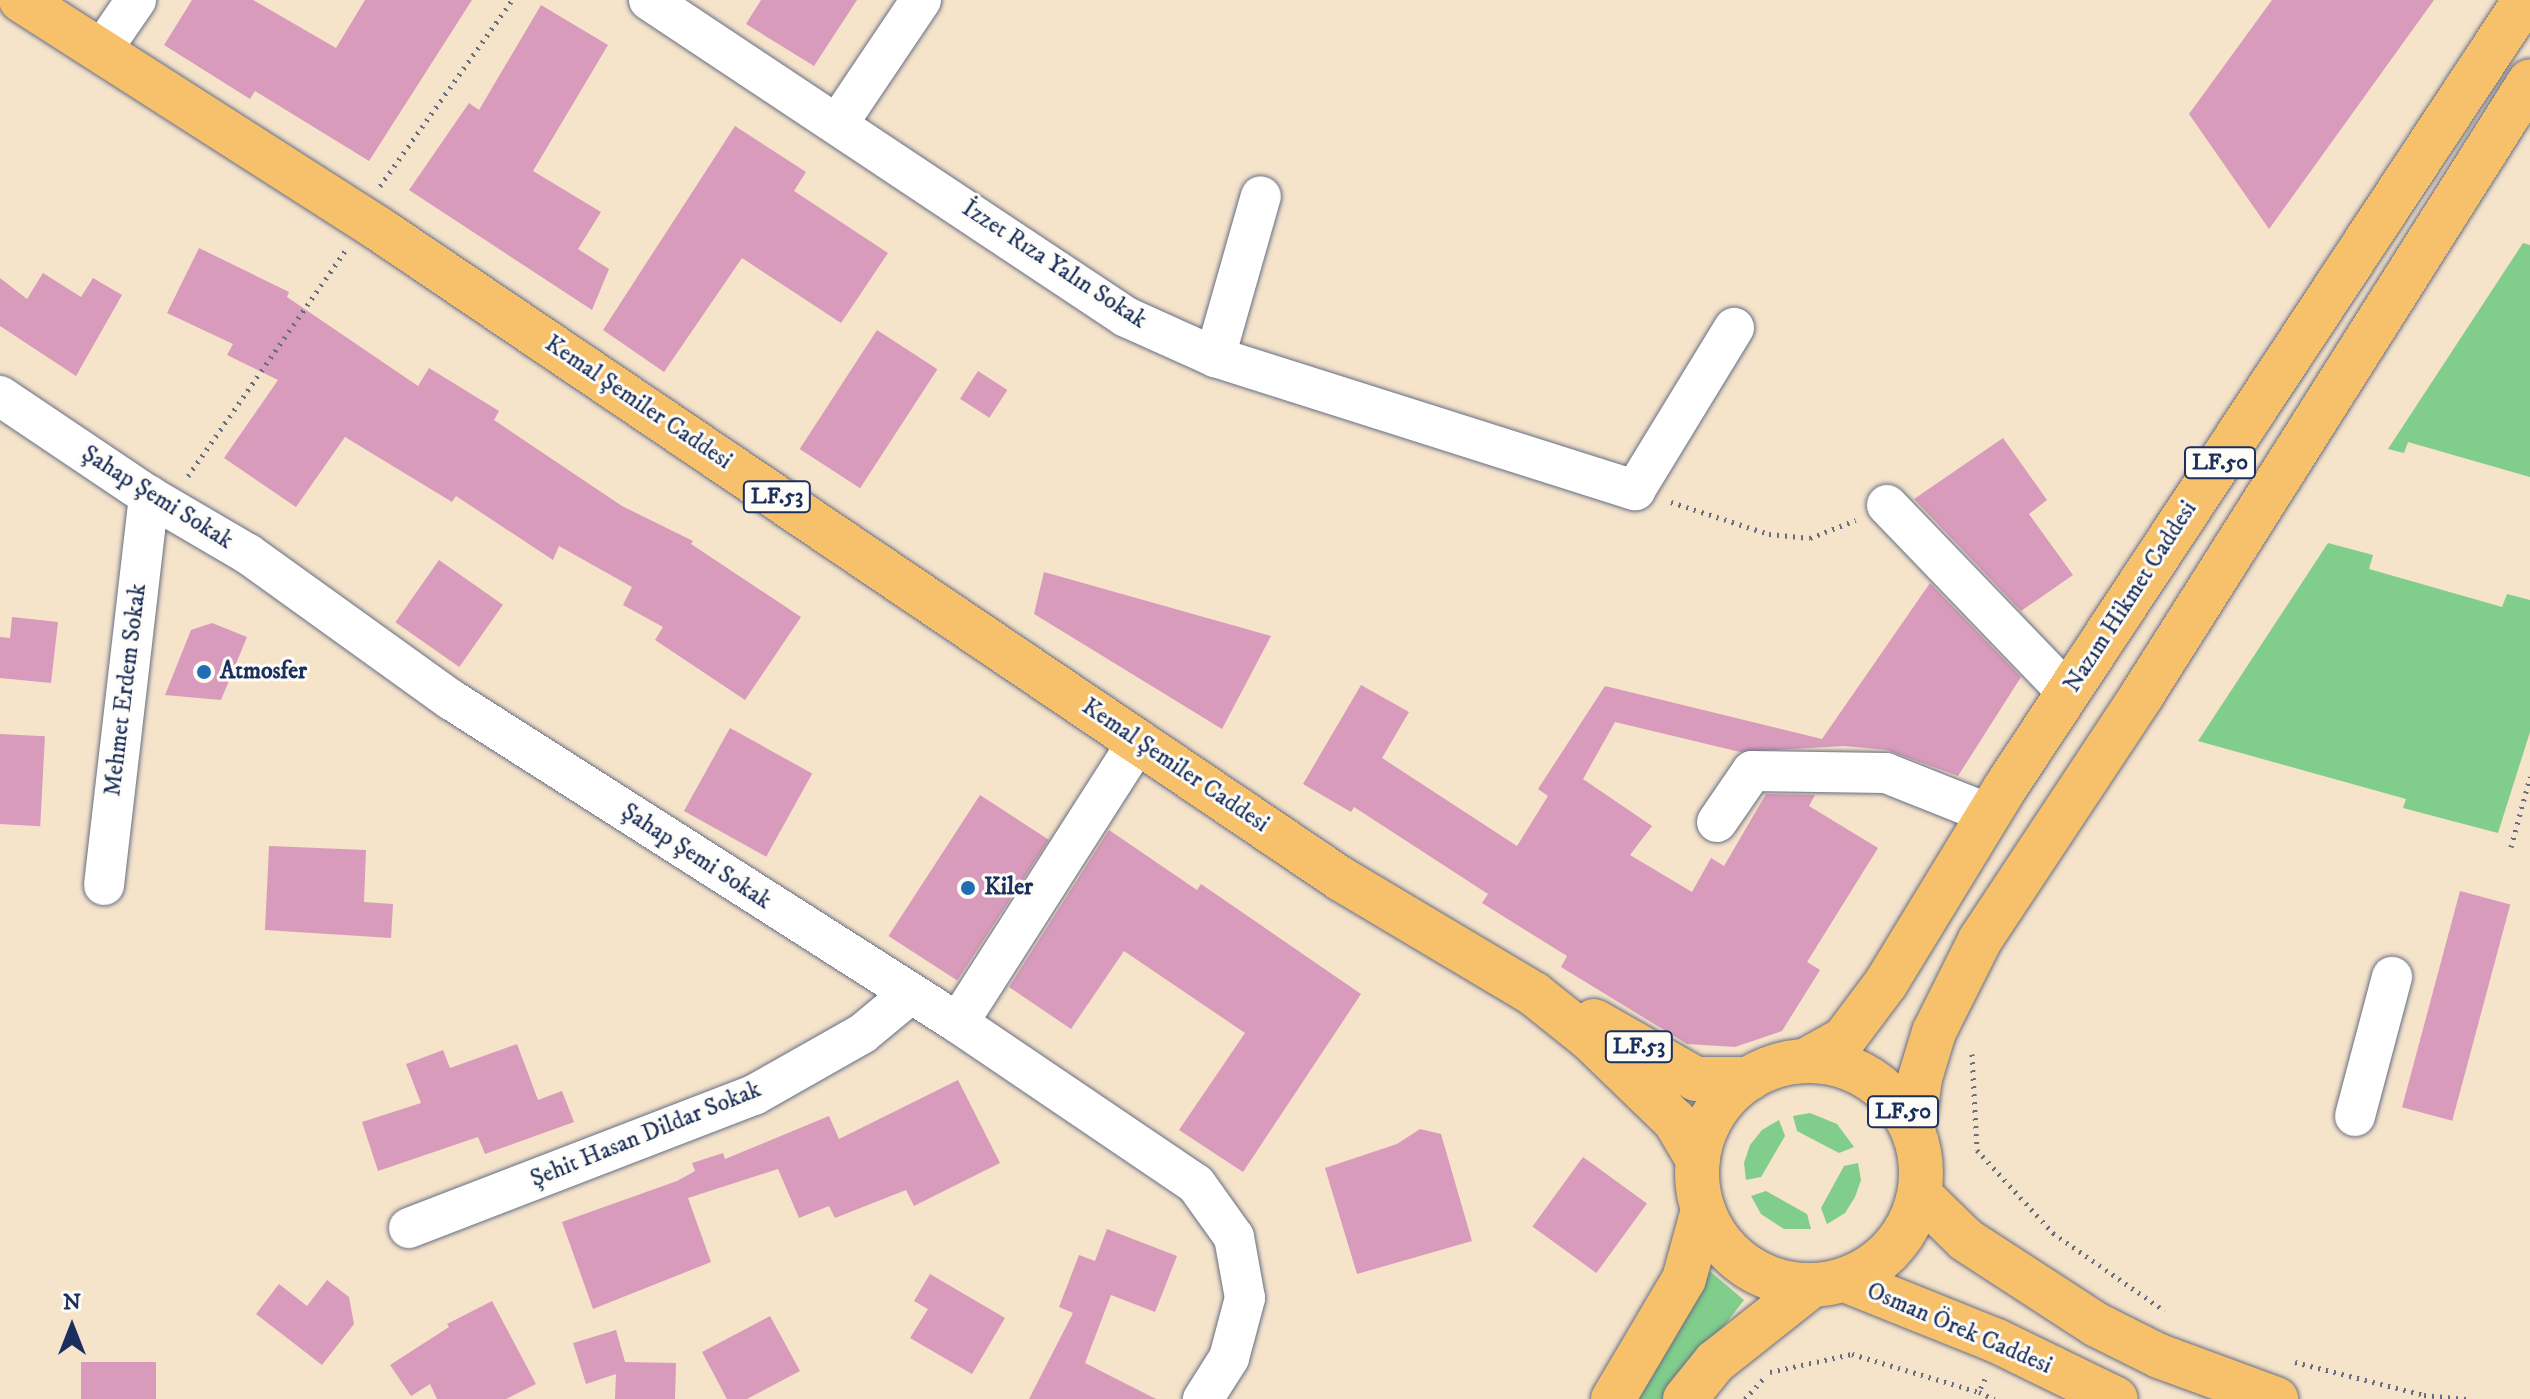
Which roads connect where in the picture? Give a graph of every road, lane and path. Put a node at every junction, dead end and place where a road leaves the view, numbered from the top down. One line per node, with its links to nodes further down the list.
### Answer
1 (21, 0): 7 (main road, Kemal Şemiler Caddesi / LF.53)
2 (136, 0): 7 (street)
3 (512, 0): 11 (path)
4 (649, 0): 9 (street, İzzet Rıza Yalın Sokak)
5 (921, 0): 9 (street)
6 (2525, 0): 18 (main road, Nazım Hikmet Caddesi / LF.50)
7 (101, 51): 11 (main road, Kemal Şemiler Caddesi / LF.53)
8 (2530, 81): 33 (main road, LF.50)
9 (839, 122): 13 (street, İzzet Rıza Yalın Sokak)
10 (1261, 196): 13 (street)
11 (362, 219): 16 (path); 19 (main road, Kemal Şemiler Caddesi / LF.53)
12 (1734, 328): 15 (street)
13 (1215, 357): 15 (street, İzzet Rıza Yalın Sokak)
14 (0, 396): 16 (street, Şahap Şemi Sokak)
15 (1635, 490): 17 (path)
16 (158, 501): 24 (street, Mehmet Erdem Sokak); 26 (street, Şahap Şemi Sokak)
17 (1887, 505): 18 (street)
18 (2068, 693): 21 (main road, Nazım Hikmet Caddesi / LF.50)
19 (1138, 741): 27 (main road, Kemal Şemiler Caddesi / LF.53); 28 (street)
20 (2530, 777): 23 (path)
21 (1989, 814): 22 (street); 30 (main road, Nazım Hikmet Caddesi / LF.50)
22 (1717, 822)
23 (2511, 847)
24 (104, 885)
25 (2392, 977): 32 (street)
26 (910, 994): 28 (street, Şahap Şemi Sokak); 37 (street, Şehit Hasan Dildar Sokak)
27 (1534, 994): 31 (main road, Kemal Şemiler Caddesi / LF.53); 34 (main road, Kemal Şemiler Caddesi / LF.53)
28 (958, 1023): 43 (street, Şahap Şemi Sokak)
29 (1973, 1047): 39 (path)
30 (1805, 1061): 31 (main road, LF.50); 33 (main road, LF.50)
31 (1749, 1079): 34 (main road, LF.50)
32 (2355, 1116)
33 (1913, 1130): 35 (main road, LF.50)
34 (1698, 1160): 36 (main road, LF.50)
35 (1920, 1195): 38 (main road, LF.50); 41 (main road)
36 (1703, 1210): 38 (main road, LF.50); 44 (main road, LF.50)
37 (409, 1228)
38 (1828, 1283): 45 (main road, LF.50); 48 (main road, Osman Örek Caddesi)
39 (2168, 1313)
40 (1989, 1369): 42 (path)
41 (2277, 1378): 49 (path)
42 (1979, 1392): 46 (path); 47 (path)
43 (1203, 1399)
44 (1613, 1399)
45 (1685, 1399)
46 (1745, 1399)
47 (1994, 1399)
48 (2116, 1399)
49 (2466, 1399)

